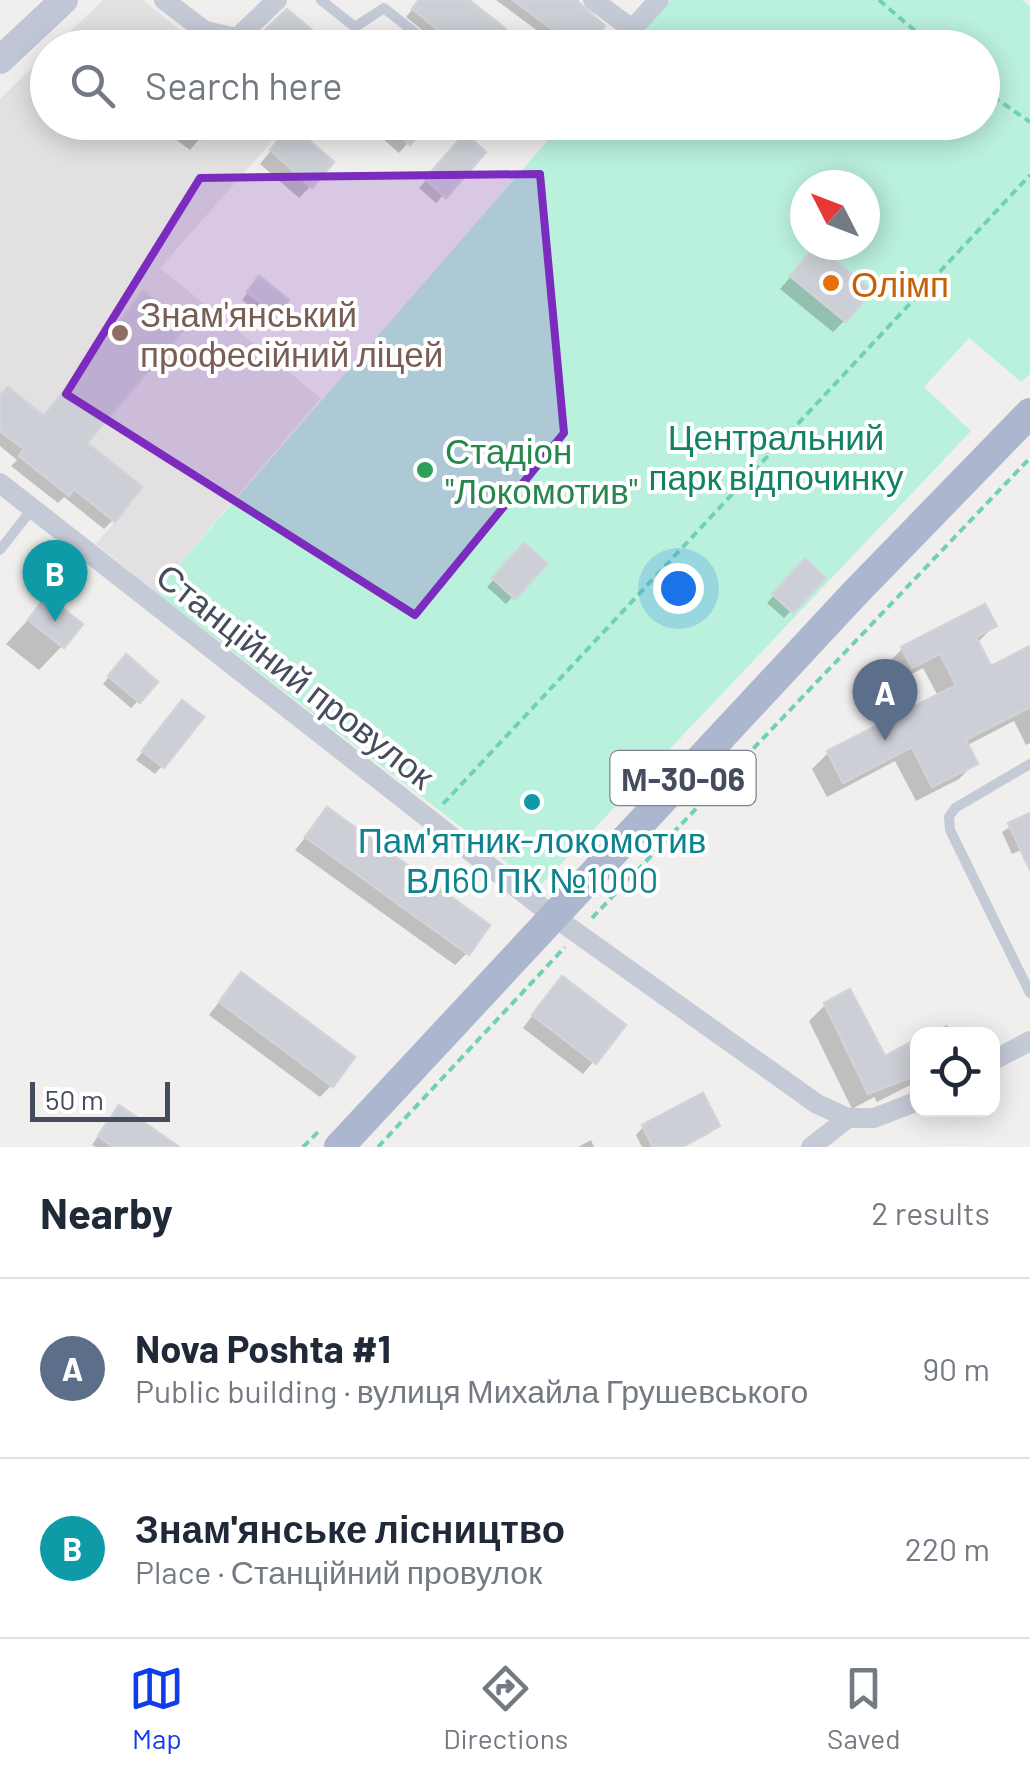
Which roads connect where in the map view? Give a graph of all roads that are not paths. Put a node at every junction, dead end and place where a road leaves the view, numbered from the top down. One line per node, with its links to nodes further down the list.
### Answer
1 (64, 0): 7 (street)
2 (164, 0): 8 (street)
3 (277, 0): 9 (street)
4 (321, 0): 10 (lane)
5 (593, 0): 6 (street)
6 (659, 0)
7 (32, 30)
8 (203, 30)
9 (245, 30)
10 (412, 30)
11 (30, 32): 12 (street)
12 (0, 60)
13 (1030, 413): 18 (main road, М-30-06)
14 (0, 484): 15 (street, Станційний провулок)
15 (32, 509): 16 (lane); 18 (street, Станційний провулок)
16 (0, 550)
17 (1030, 764): 19 (lane)
18 (565, 925): 23 (street, Станційний провулок); 24 (main road, М-30-06)
19 (1030, 993)
20 (1030, 1041): 21 (street)
21 (1000, 1057)
22 (910, 1104): 23 (street)
23 (848, 1118): 25 (street)
24 (339, 1147)
25 (811, 1147)

